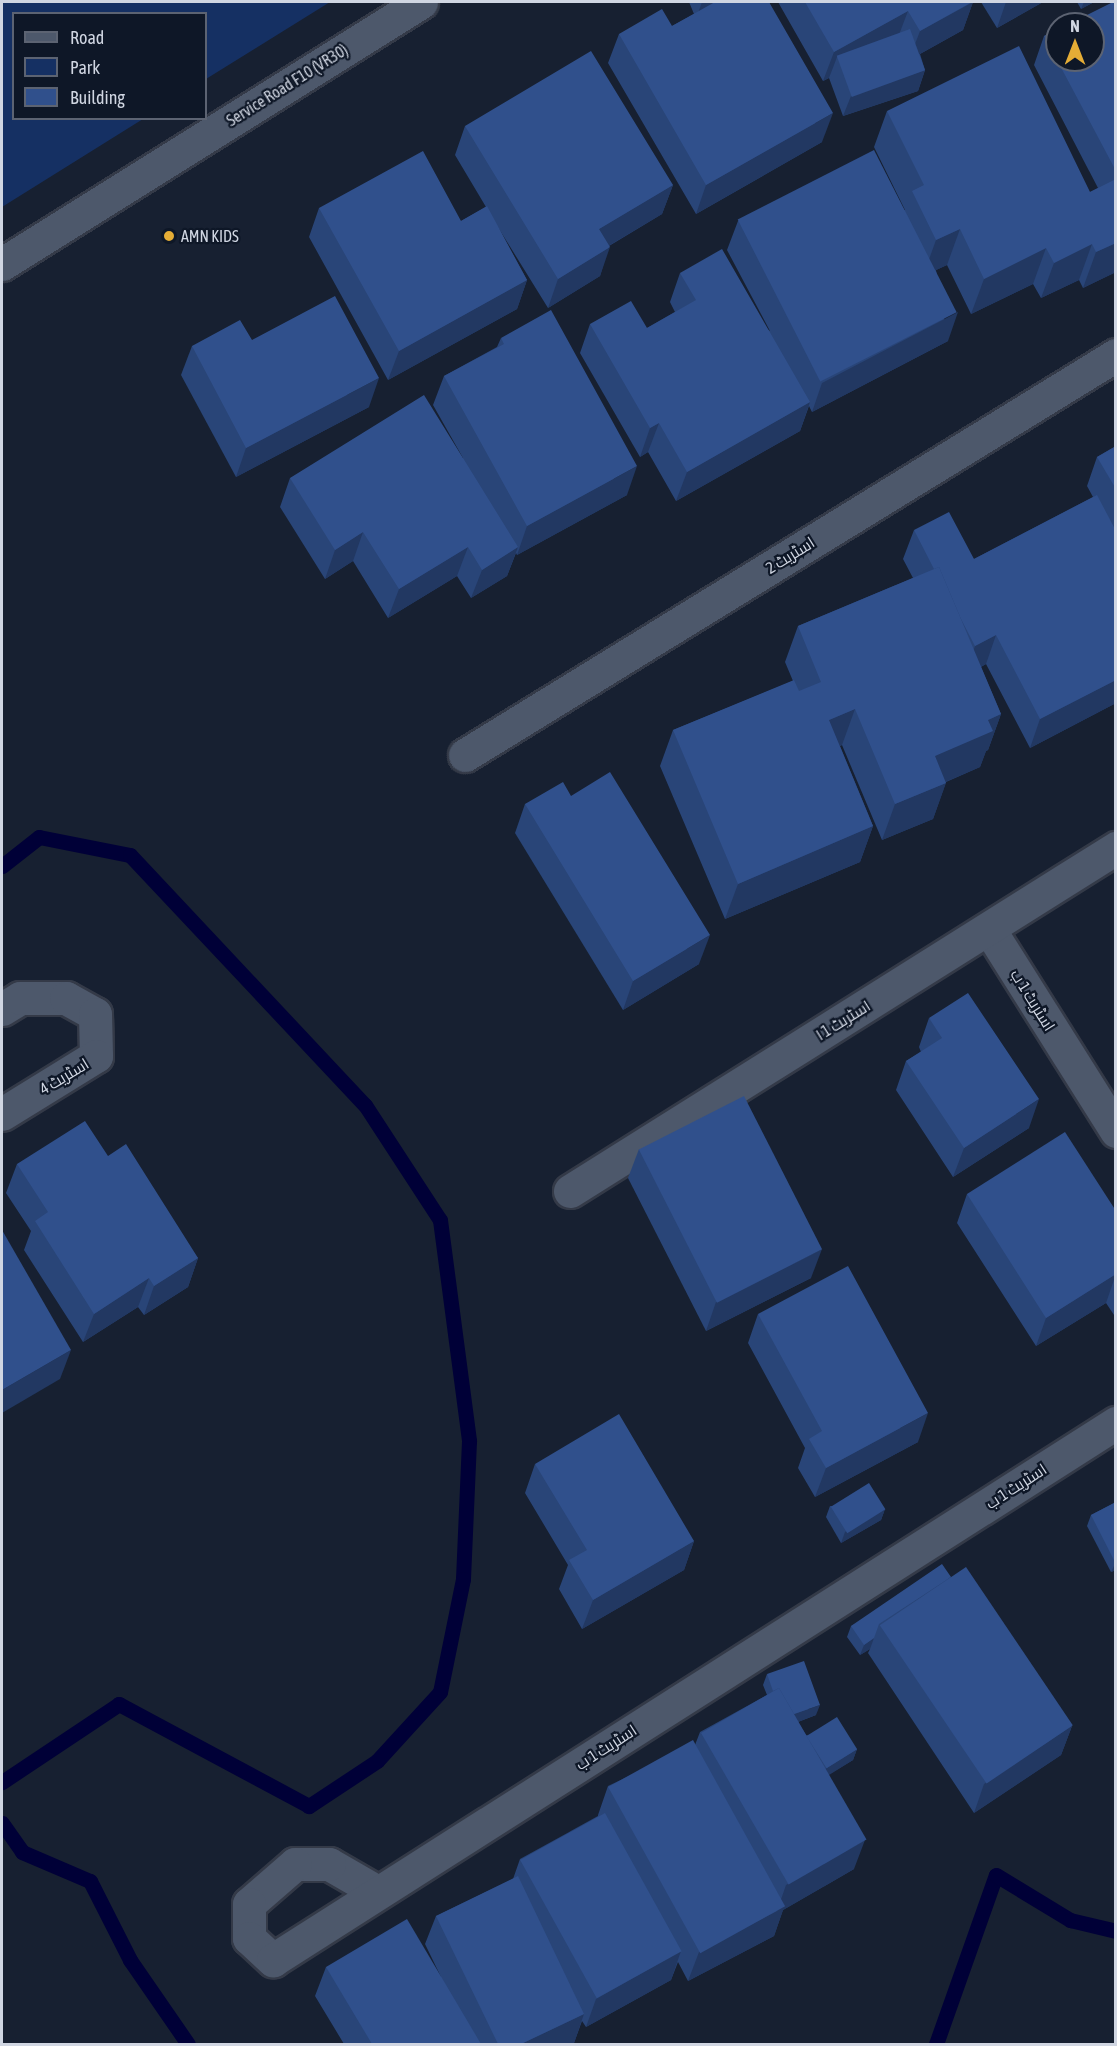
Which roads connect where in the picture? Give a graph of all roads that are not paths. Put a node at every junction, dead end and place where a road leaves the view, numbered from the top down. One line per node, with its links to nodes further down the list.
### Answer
1 (421, 2): 2 (street, Service Road F10 (VR30))
2 (2, 264)
3 (1116, 355): 4 (street, اسٹریٹ 2)
4 (465, 755)
5 (1116, 848): 6 (street, اسٹریٹ 1 ا)
6 (989, 929): 9 (street, اسٹریٹ 1 ب); 10 (street, اسٹریٹ 1 ا)
7 (2, 1009): 8 (street, اسٹریٹ 4)
8 (2, 1114)
9 (1116, 1131)
10 (570, 1191)
11 (1116, 1423): 12 (street, اسٹریٹ 1 ب)
12 (369, 1887)

